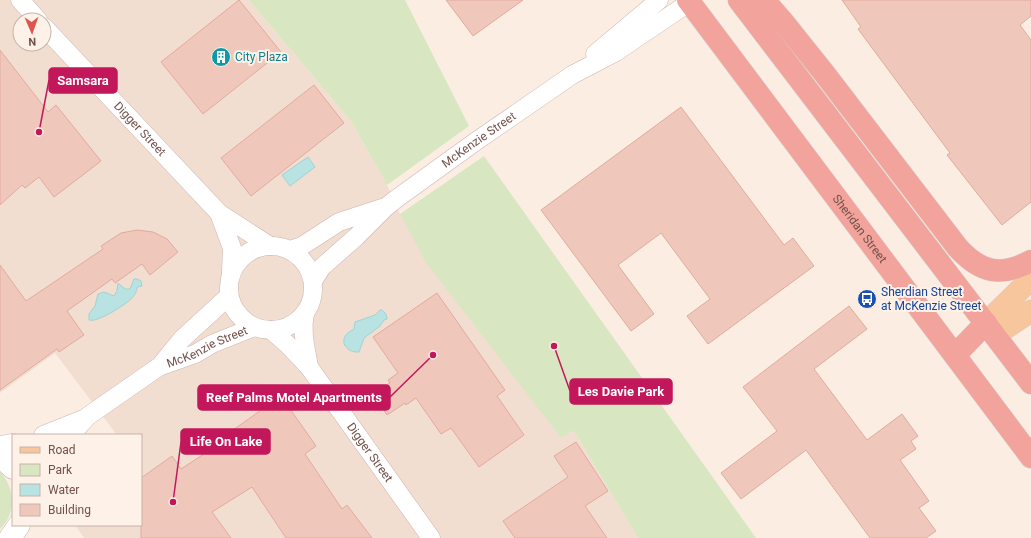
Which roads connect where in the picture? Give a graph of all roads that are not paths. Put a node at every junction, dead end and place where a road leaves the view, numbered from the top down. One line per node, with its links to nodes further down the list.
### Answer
1 (20, 0): 6 (street)
2 (659, 0): 8 (street, McKenzie Street)
3 (739, 0): 21 (highway)
4 (761, 0): 13 (highway)
5 (690, 1): 8 (street, McKenzie Street); 22 (highway, Sheridan Street)
6 (31, 12)
7 (52, 36): 10 (street, Digger Street)
8 (572, 75): 9 (street, McKenzie Street)
9 (386, 207): 12 (street, McKenzie Street); 16 (street, McKenzie Street)
10 (219, 213): 11 (street, Digger Street); 14 (street, Digger Street)
11 (270, 246): 12 (street); 14 (street)
12 (290, 250): 16 (street)
13 (1031, 261)
14 (231, 272): 17 (street)
15 (1031, 279): 21 (main road)
16 (313, 281): 19 (street)
17 (229, 296): 20 (street); 23 (street, McKenzie Street)
18 (1031, 311): 21 (main road)
19 (305, 313): 20 (street); 24 (street, Digger Street)
20 (263, 328): 23 (street, McKenzie Street); 24 (street, Digger Street)
21 (990, 329): 22 (highway); 25 (highway)
22 (955, 355): 32 (highway, Sheridan Street)
23 (160, 366): 26 (street, McKenzie Street)
24 (309, 367): 38 (street, Digger Street)
25 (1031, 383)
26 (88, 416): 27 (street, McKenzie Street); 28 (street, McKenzie Street)
27 (45, 434)
28 (72, 434)
29 (12, 443): 30 (street)
30 (0, 445)
31 (0, 456): 33 (main road)
32 (1031, 457)
33 (12, 467)
34 (18, 526): 36 (main road)
35 (23, 526): 37 (main road)
36 (10, 538)
37 (27, 538)
38 (431, 538)

